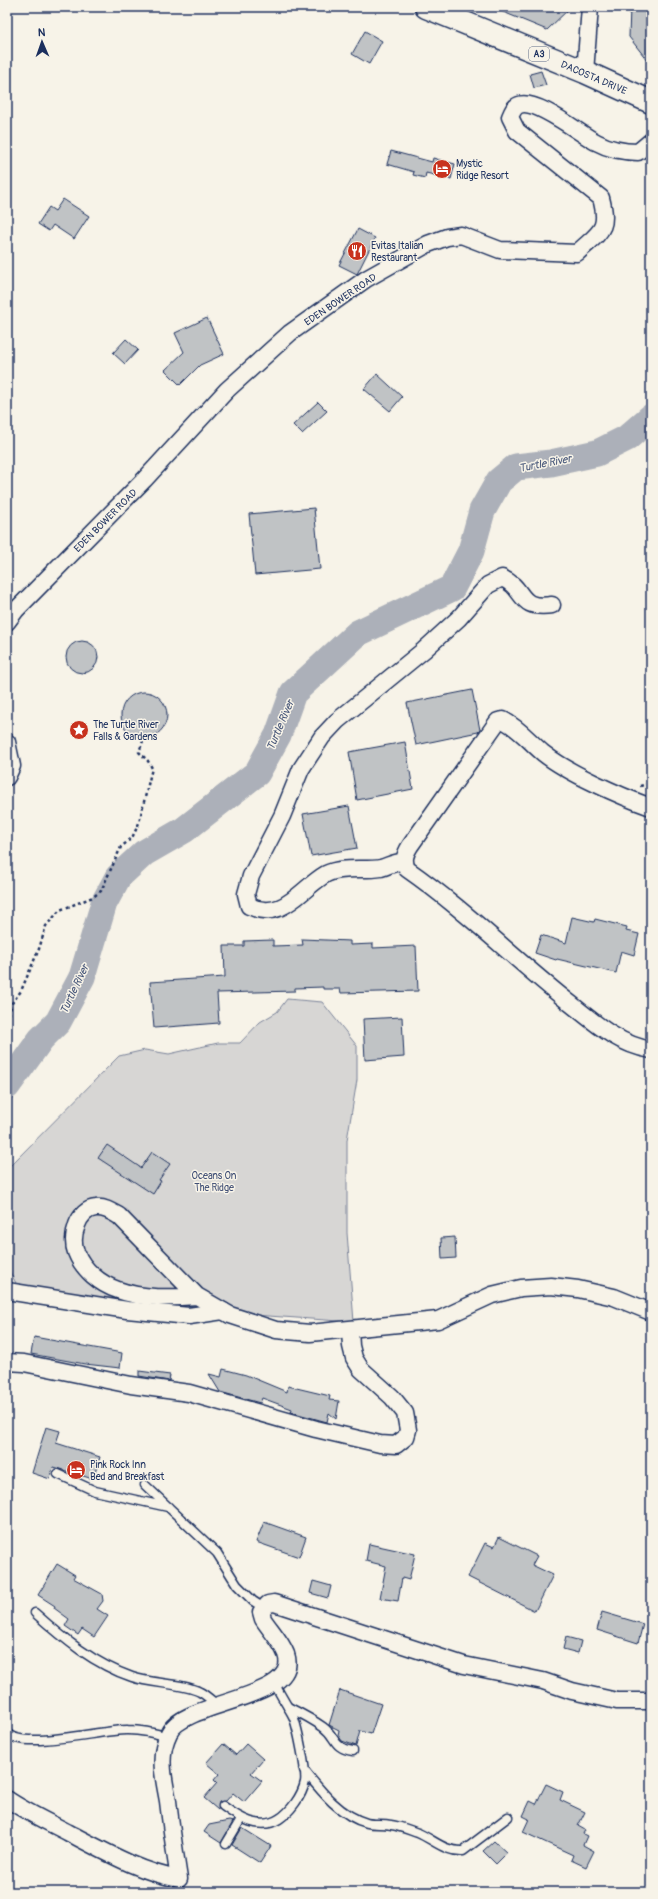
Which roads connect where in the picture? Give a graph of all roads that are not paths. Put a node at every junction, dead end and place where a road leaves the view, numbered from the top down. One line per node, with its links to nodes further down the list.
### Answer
1 (426, 7): 3 (main road, DACOSTA DRIVE / A3)
2 (590, 7): 3 (street)
3 (585, 72): 4 (main road, DACOSTA DRIVE / A3)
4 (651, 102)
5 (651, 141): 7 (street, EDEN BOWER ROAD)
6 (552, 605): 11 (street)
7 (7, 622)
8 (7, 742): 9 (street)
9 (7, 777)
10 (651, 807): 11 (street)
11 (404, 862): 12 (street)
12 (651, 1050)
13 (7, 1291): 15 (street)
14 (197, 1296): 14 (street); 15 (street)
15 (223, 1311): 17 (street)
16 (651, 1312): 17 (street)
17 (350, 1330): 18 (street)
18 (7, 1362)
19 (58, 1474): 21 (lane)
20 (145, 1485): 21 (lane)
21 (169, 1507): 22 (lane)
22 (264, 1608): 24 (street); 25 (street)
23 (35, 1613): 26 (lane)
24 (275, 1684): 26 (street); 27 (lane)
25 (651, 1701)
26 (217, 1705): 29 (street)
27 (287, 1707): 30 (lane); 31 (lane)
28 (7, 1733): 29 (lane)
29 (168, 1737): 37 (street)
30 (353, 1751)
31 (304, 1770): 34 (lane); 35 (lane)
32 (7, 1798): 37 (street)
33 (223, 1806): 35 (lane)
34 (508, 1817)
35 (240, 1819): 36 (lane)
36 (226, 1844)
37 (181, 1886)

